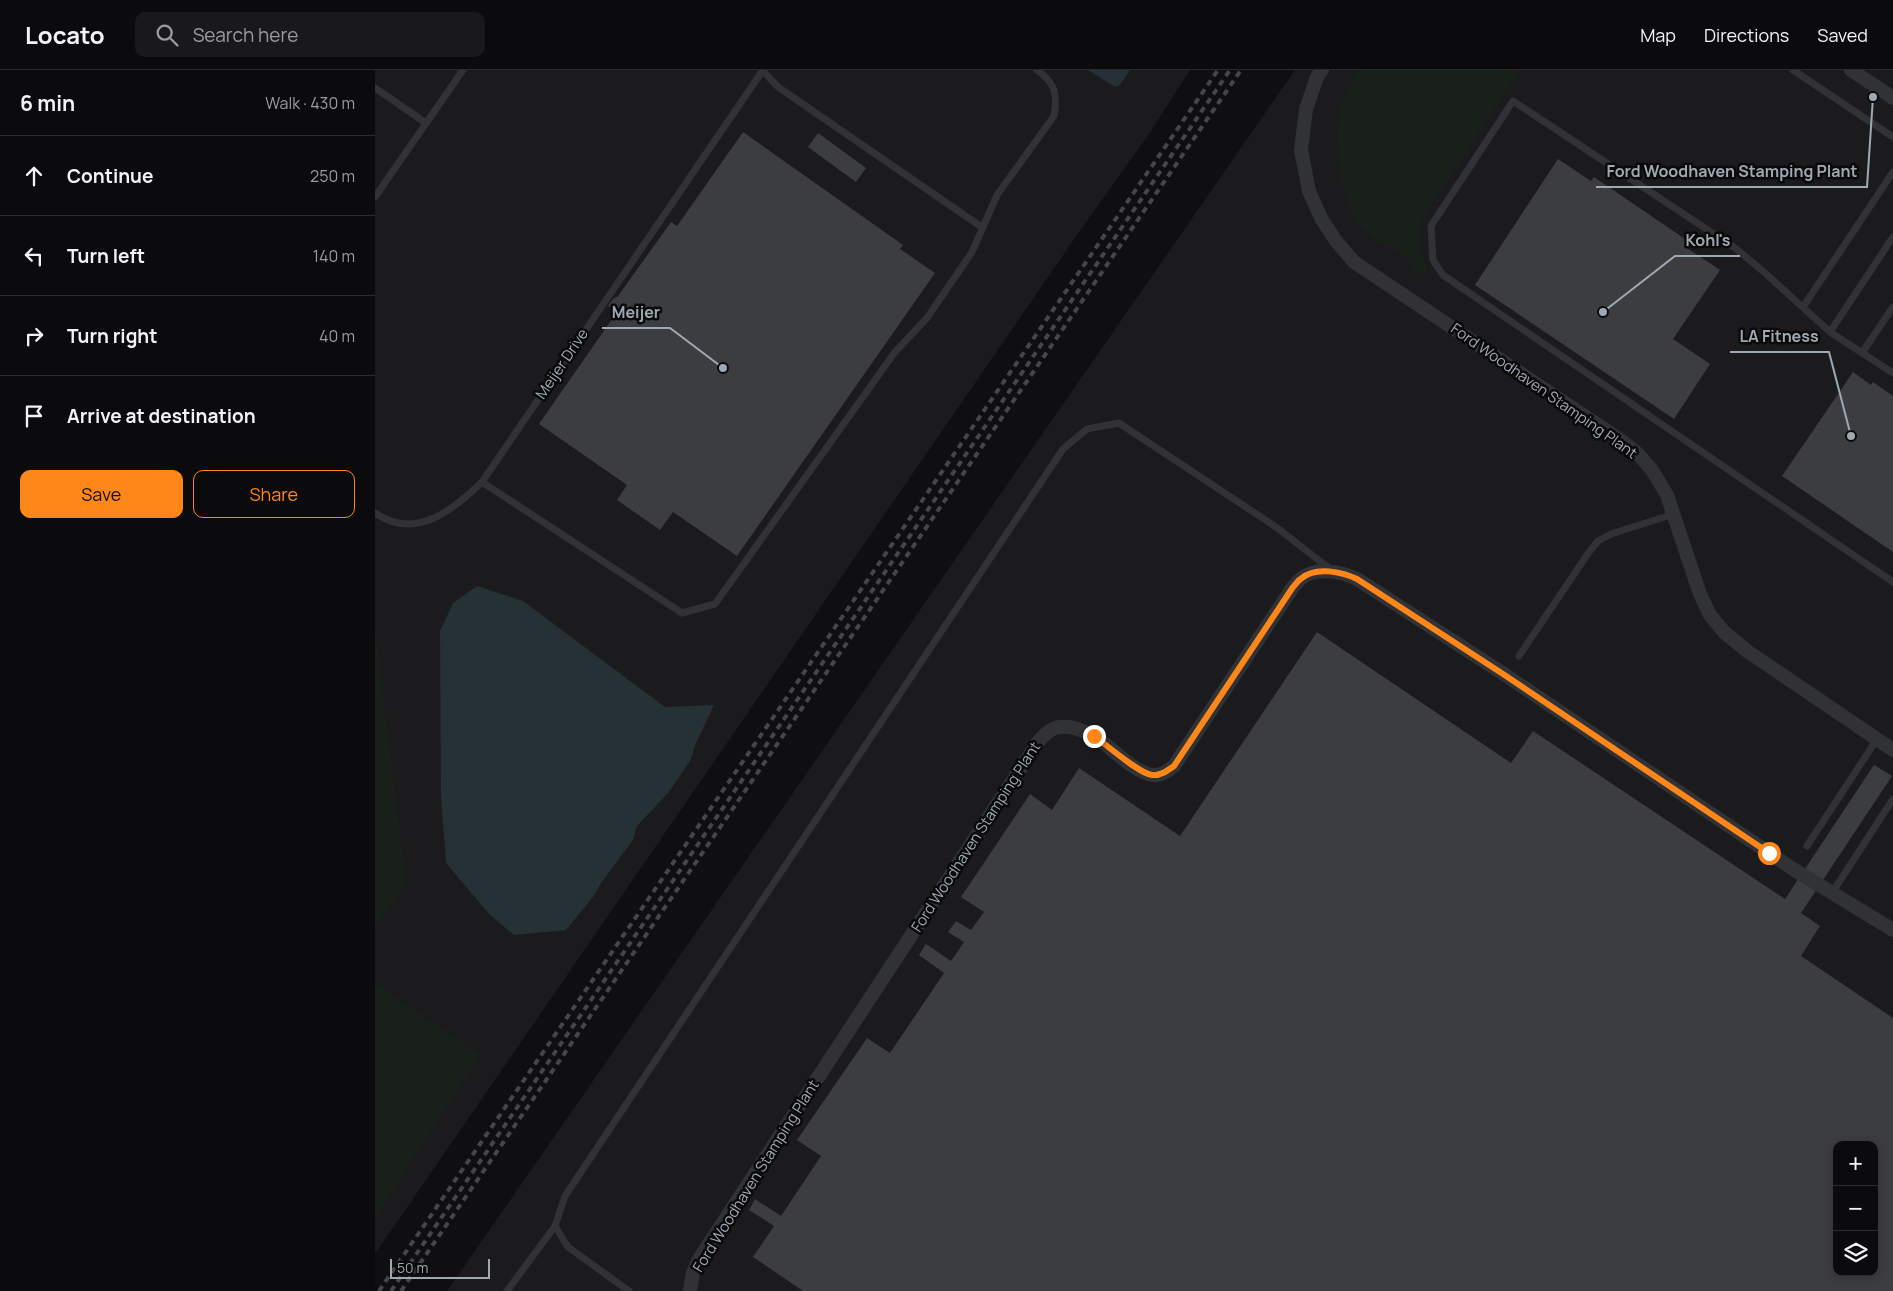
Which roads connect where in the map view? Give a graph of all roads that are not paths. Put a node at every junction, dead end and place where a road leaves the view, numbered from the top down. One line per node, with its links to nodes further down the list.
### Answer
1 (463, 70): 9 (lane)
2 (763, 70): 13 (lane); 20 (lane, Meijer Drive)
3 (1037, 70): 13 (lane)
4 (1322, 70): 22 (street, Ford Woodhaven Stamping Plant)
5 (1793, 70): 10 (lane)
6 (1851, 70): 8 (street)
7 (375, 88): 9 (lane)
8 (1893, 98)
9 (426, 123): 12 (lane)
10 (1893, 137)
11 (1893, 172): 16 (lane)
12 (375, 197)
13 (983, 228): 20 (lane)
14 (1893, 237): 17 (lane)
15 (1893, 307): 18 (lane)
16 (1803, 308): 17 (lane); 24 (lane)
17 (1830, 332): 18 (lane)
18 (1863, 353): 19 (lane)
19 (1893, 373)
20 (482, 482): 21 (lane, Meijer Drive)
21 (375, 513)
22 (1674, 514): 25 (lane); 26 (street, Ford Woodhaven Stamping Plant)
23 (1333, 572): 30 (street, Ford Woodhaven Stamping Plant); 32 (lane); 35 (street, Ford Woodhaven Stamping Plant)
24 (1893, 582)
25 (1519, 656)
26 (1877, 739): 27 (street, Ford Woodhaven Stamping Plant); 29 (lane)
27 (1893, 750)
28 (1893, 798): 30 (lane)
29 (1807, 846)
30 (1832, 893): 31 (street, Ford Woodhaven Stamping Plant)
31 (1893, 930)
32 (555, 1226): 33 (lane); 34 (lane)
33 (507, 1291)
34 (629, 1291)
35 (690, 1291)

